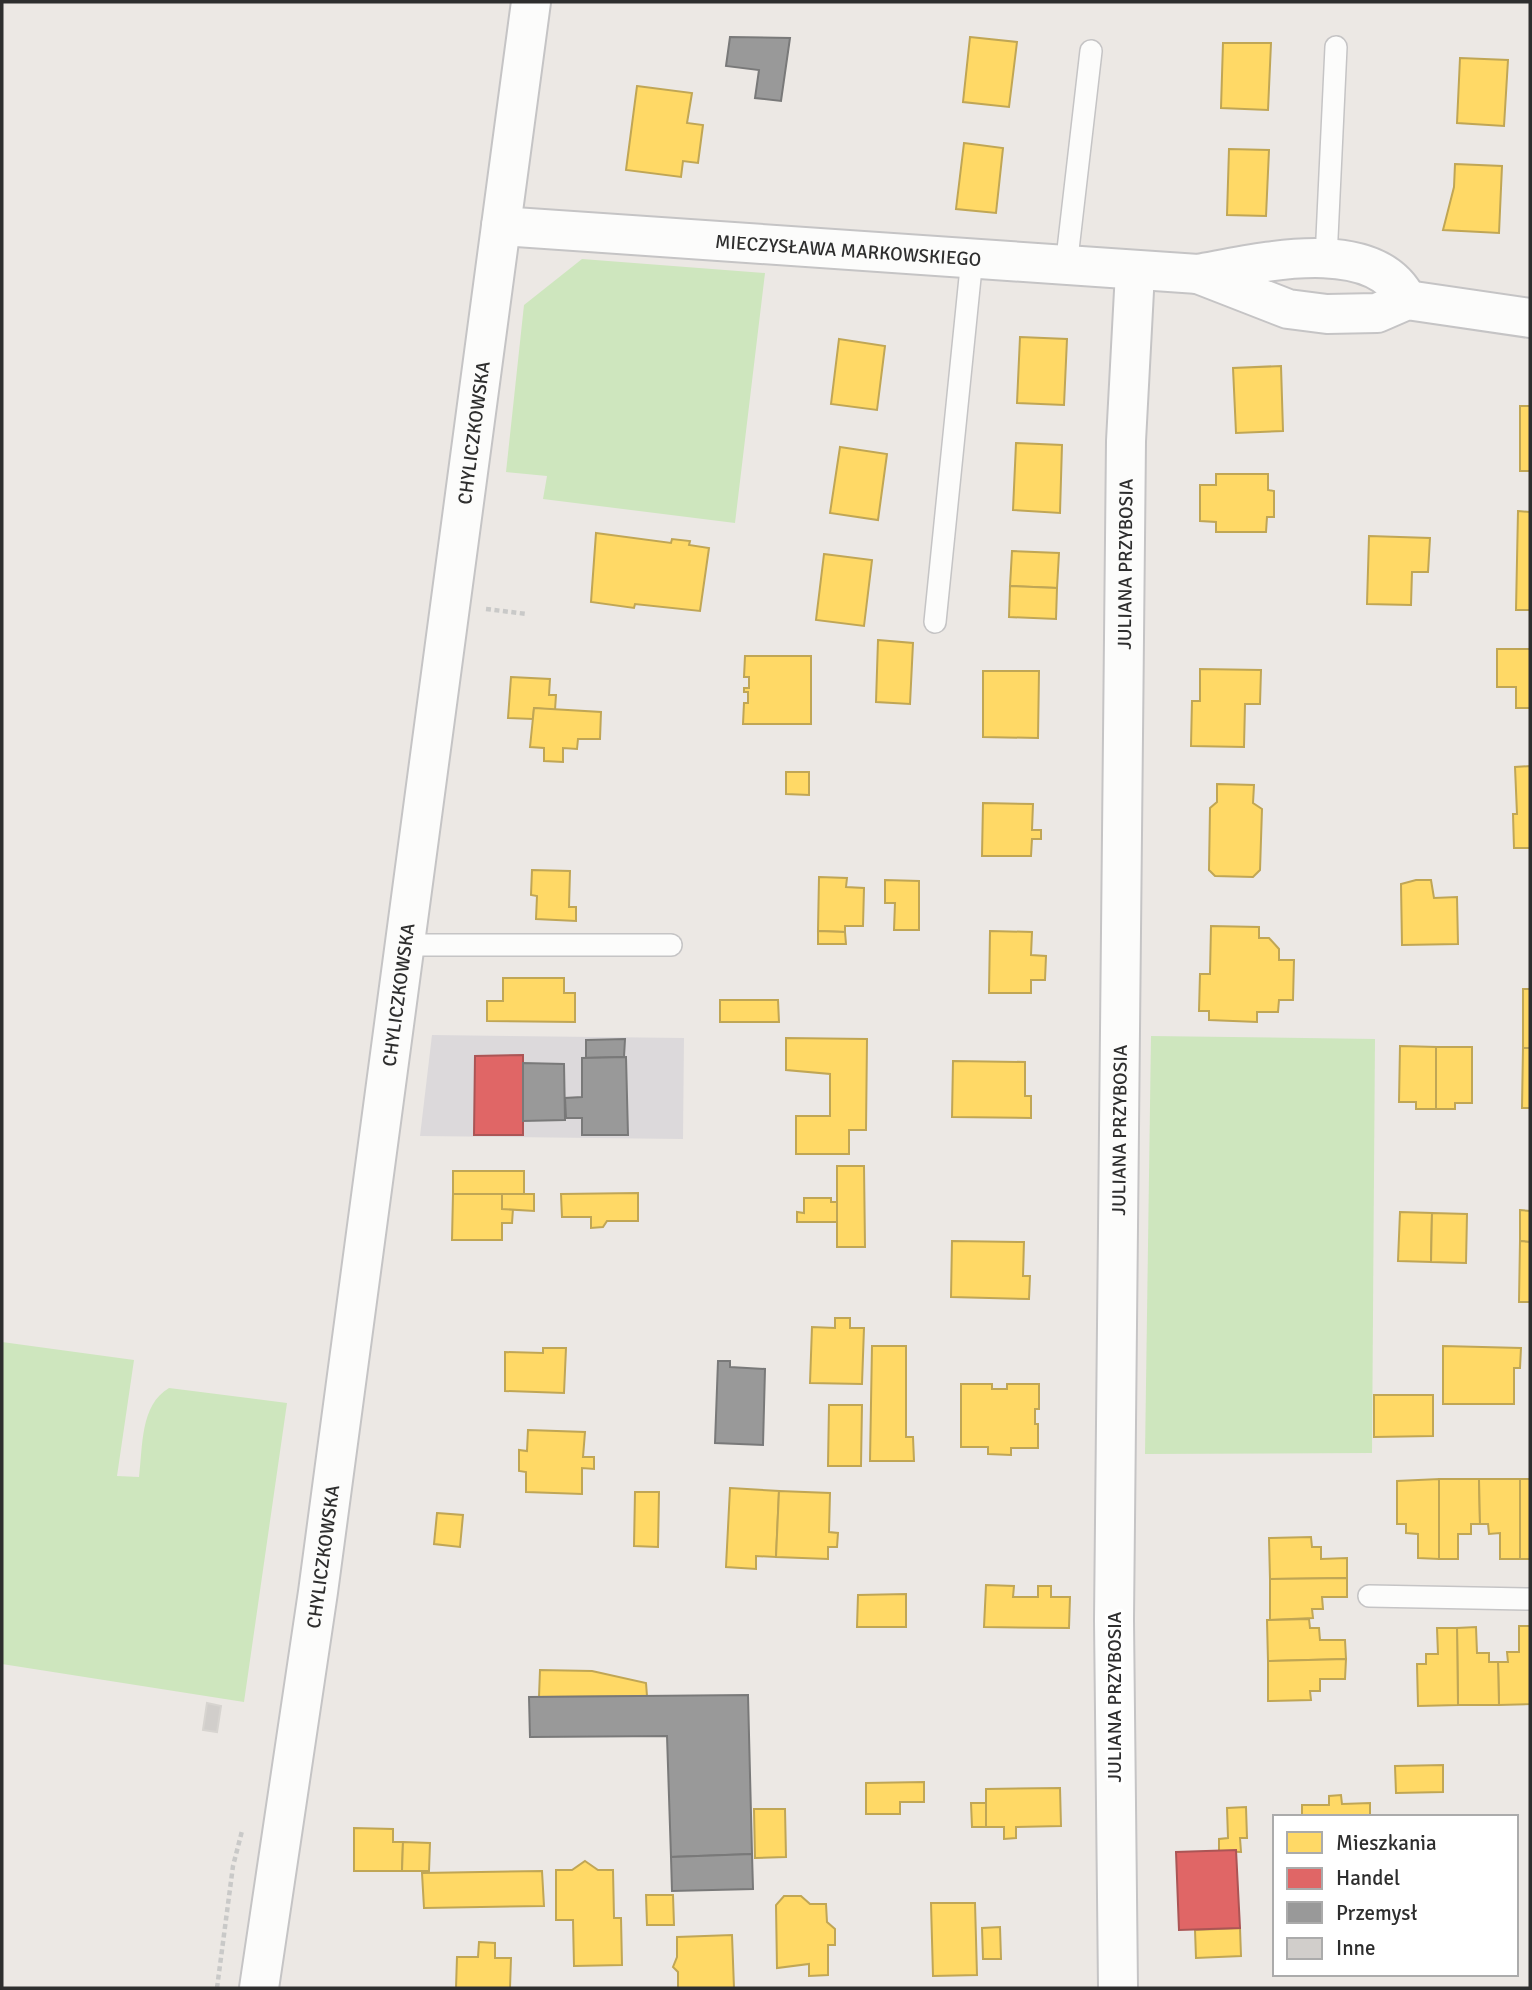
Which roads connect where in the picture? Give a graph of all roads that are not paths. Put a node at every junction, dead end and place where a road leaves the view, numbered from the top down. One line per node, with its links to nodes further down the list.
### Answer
1 (531, 2): 4 (street, CHYLICZKOWSKA)
2 (1336, 47): 6 (lane)
3 (1091, 51): 7 (lane)
4 (501, 226): 5 (street, MIECZYSŁAWA MARKOWSKIEGO); 13 (street, CHYLICZKOWSKA)
5 (972, 258): 7 (street, MIECZYSŁAWA MARKOWSKIEGO); 12 (lane)
6 (1326, 259): 9 (street, MIECZYSŁAWA MARKOWSKIEGO); 10 (street, MIECZYSŁAWA MARKOWSKIEGO)
7 (1066, 267): 8 (street, MIECZYSŁAWA MARKOWSKIEGO)
8 (1135, 272): 9 (street, MIECZYSŁAWA MARKOWSKIEGO); 18 (street, JULIANA PRZYBOSIA)
9 (1198, 274): 10 (street, MIECZYSŁAWA MARKOWSKIEGO)
10 (1407, 300): 11 (street)
11 (1530, 318)
12 (935, 622)
13 (405, 945): 14 (lane); 17 (street, CHYLICZKOWSKA)
14 (671, 945)
15 (1369, 1596): 16 (lane)
16 (1530, 1598)
17 (259, 1988)
18 (1118, 1988)

